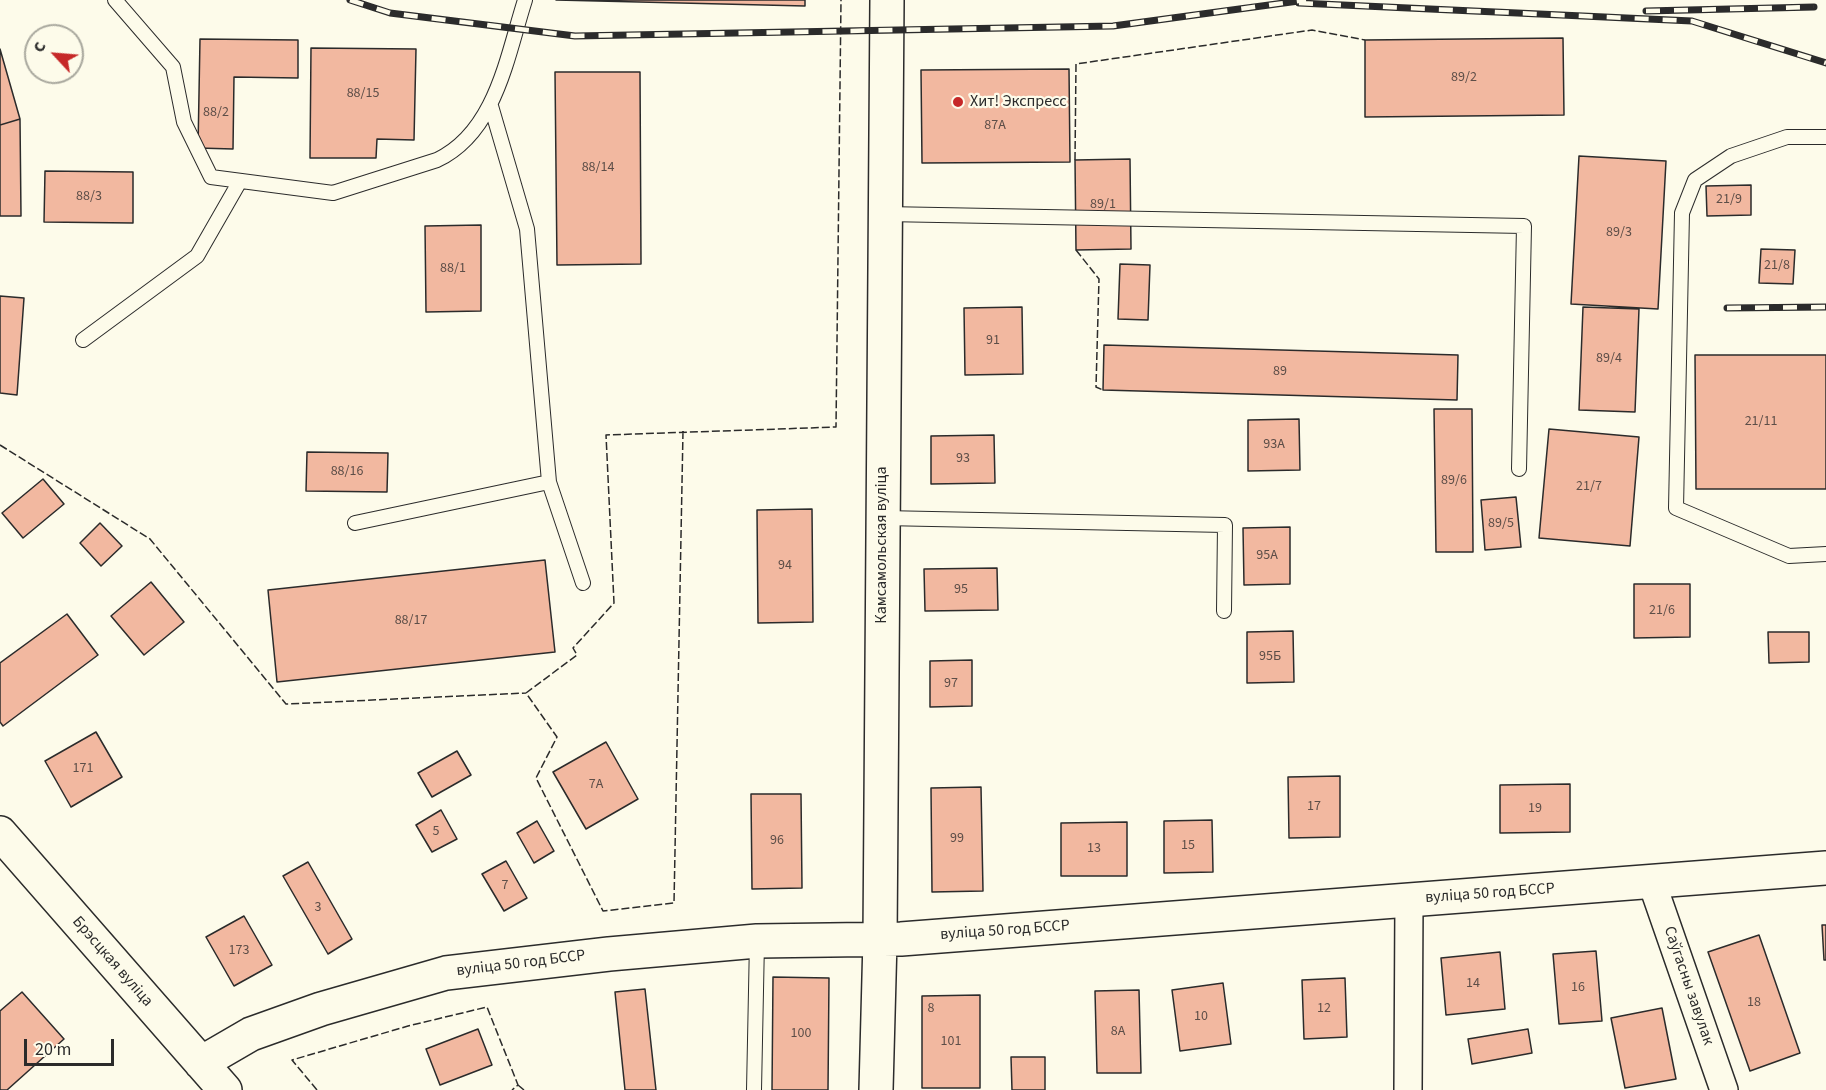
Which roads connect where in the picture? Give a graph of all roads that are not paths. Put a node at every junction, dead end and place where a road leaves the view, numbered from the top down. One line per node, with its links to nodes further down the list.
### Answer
1 (115, 0): 6 (lane)
2 (525, 0): 4 (lane)
3 (887, 0): 7 (main road, Камсамольская вуліца)
4 (491, 106): 6 (lane); 10 (lane)
5 (1826, 137): 13 (lane)
6 (240, 181): 8 (lane)
7 (885, 214): 9 (lane); 11 (main road, Камсамольская вуліца)
8 (83, 340)
9 (1519, 469)
10 (549, 482): 12 (lane); 14 (lane)
11 (883, 518): 15 (lane); 20 (main road, Камсамольская вуліца)
12 (355, 524)
13 (1826, 554)
14 (584, 583)
15 (1224, 611)
16 (0, 833): 22 (main road, Брэсцкая вуліца)
17 (1826, 868): 18 (main road, вуліца 50 год БССР)
18 (1652, 883): 19 (main road, вуліца 50 год БССР); 27 (street, Саўгасны завулак)
19 (1408, 900): 20 (main road, вуліца 50 год БССР); 26 (street)
20 (880, 940): 21 (main road, вуліца 50 год БССР); 25 (main road, Камсамольская вуліца)
21 (757, 941): 22 (main road, вуліца 50 год БССР); 24 (lane)
22 (201, 1063): 23 (main road, Брэсцкая вуліца)
23 (225, 1090)
24 (754, 1090)
25 (876, 1090)
26 (1408, 1090)
27 (1724, 1090)

